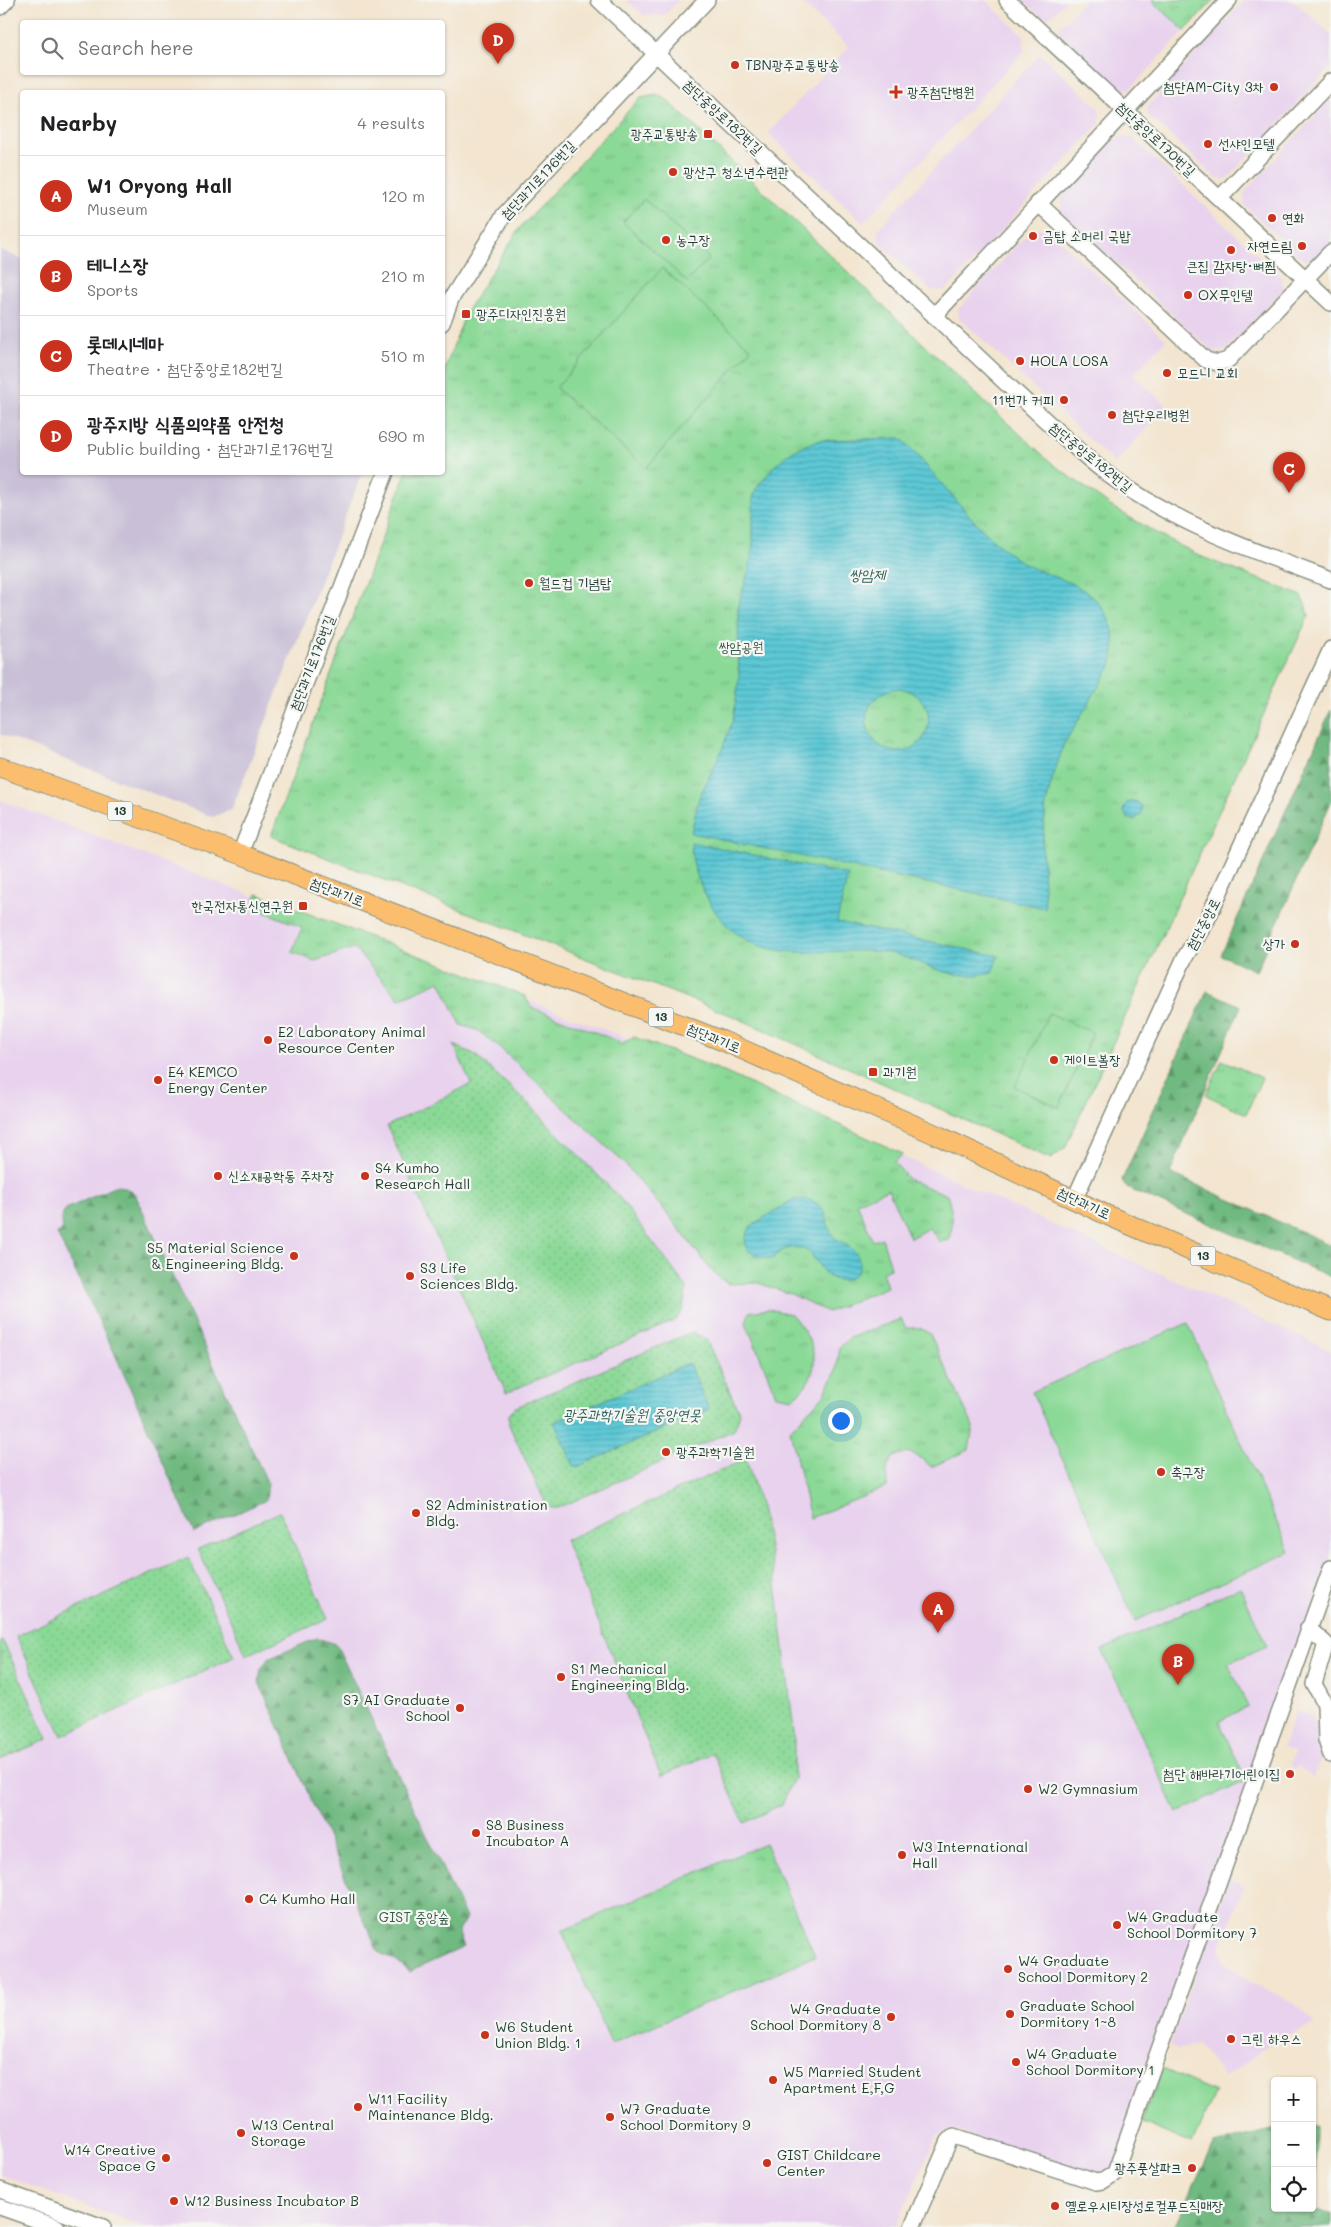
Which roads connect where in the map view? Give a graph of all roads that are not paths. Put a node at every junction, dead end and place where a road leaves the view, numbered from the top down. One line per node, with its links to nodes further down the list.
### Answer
1 (7, 0): 6 (street)
2 (599, 0): 7 (street, 첨단중앙로182번길)
3 (707, 0): 7 (street, 첨단과기로176번길)
4 (1007, 0): 9 (street, 첨단중앙로170번길)
5 (1229, 0): 9 (street)
6 (0, 7)
7 (656, 54): 15 (street, 첨단과기로176번길); 16 (street, 첨단중앙로182번길)
8 (1331, 81): 10 (street)
9 (1125, 110): 10 (street, 첨단중앙로170번길); 11 (street)
10 (1220, 198): 13 (street, 첨단중앙로170번길)
11 (1038, 203): 13 (street); 16 (street)
12 (1331, 252): 13 (street)
13 (1306, 279): 14 (street, 첨단중앙로170번길)
14 (1331, 303)
15 (445, 316)
16 (934, 316): 18 (street, 첨단중앙로182번길)
17 (385, 475): 21 (street, 첨단과기로176번길)
18 (1331, 580)
19 (1331, 649): 22 (street, 첨단중앙로)
20 (0, 767): 21 (main road, 첨단과기로 / 13)
21 (240, 854): 22 (main road, 첨단과기로 / 13)
22 (1075, 1198): 23 (main road, 첨단과기로 / 13)
23 (1331, 1311)
24 (1331, 1568): 25 (street)
25 (1308, 1628): 26 (street); 32 (street)
26 (1329, 1639): 27 (street)
27 (1331, 1755)
28 (0, 2190): 31 (street)
29 (0, 2206): 30 (street)
30 (57, 2227)
31 (103, 2227)
32 (912, 2227)

